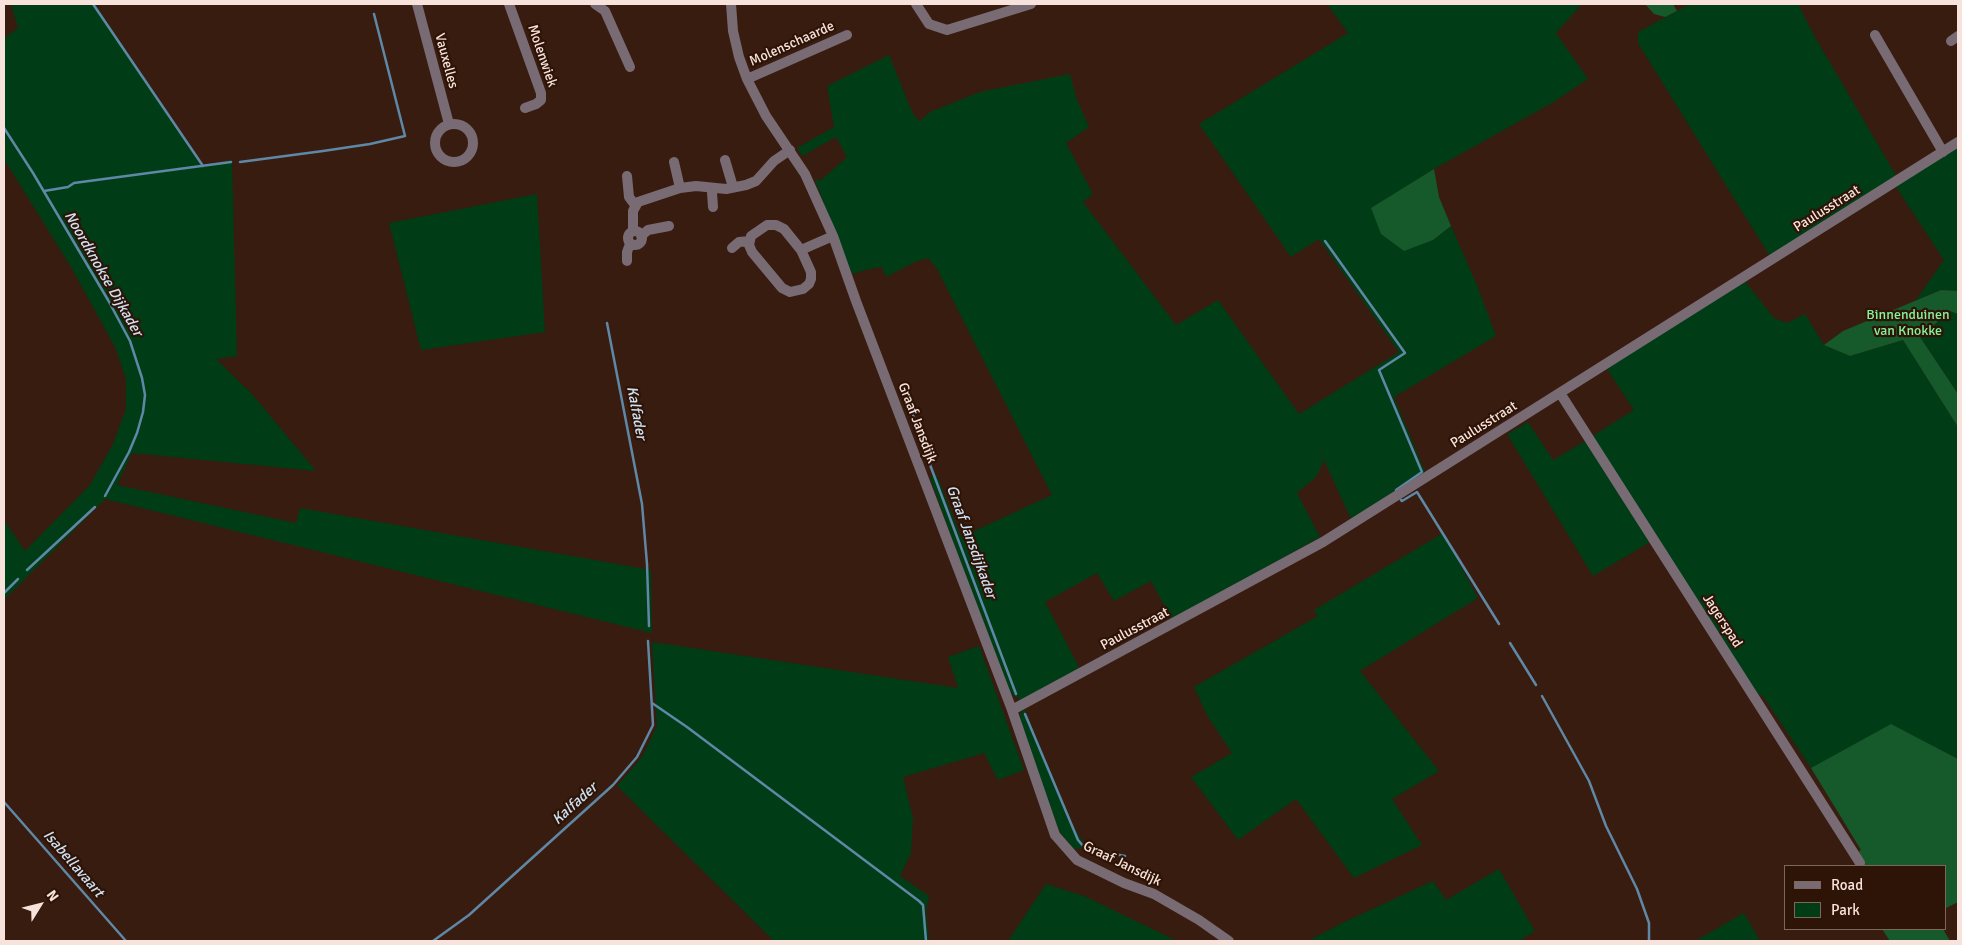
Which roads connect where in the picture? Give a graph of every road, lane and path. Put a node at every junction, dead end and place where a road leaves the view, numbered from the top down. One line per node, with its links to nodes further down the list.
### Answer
1 (417, 4): 12 (street, Vauxelles)
2 (509, 4): 11 (street, Molenwiek)
3 (595, 4): 9 (street)
4 (731, 4): 10 (street, Graaf Jansdijk)
5 (916, 4): 6 (street)
6 (1028, 4)
7 (847, 35): 10 (street, Molenschaarde)
8 (1875, 35): 15 (street)
9 (630, 67)
10 (747, 79): 14 (street, Graaf Jansdijk)
11 (525, 108)
12 (449, 124)
13 (1958, 142): 15 (street, Paulusstraat)
14 (790, 150): 19 (street); 26 (street, Graaf Jansdijk)
15 (1943, 152): 31 (street, Paulusstraat)
16 (725, 160): 19 (street)
17 (674, 162): 20 (street)
18 (626, 176): 22 (street)
19 (733, 187): 21 (street)
20 (680, 188): 21 (street); 22 (street)
21 (714, 188): 23 (street)
22 (635, 204): 25 (street)
23 (713, 207)
24 (669, 226): 25 (street)
25 (637, 233): 30 (street)
26 (833, 236): 29 (street); 32 (street, Graaf Jansdijk)
27 (750, 241): 28 (street); 29 (street); 29 (street)
28 (732, 248)
29 (802, 250)
30 (627, 261)
31 (1560, 393): 32 (street, Paulusstraat); 33 (street, Jagerspad)
32 (1012, 710): 34 (street, Graaf Jansdijk)
33 (1860, 863)
34 (1230, 941)

